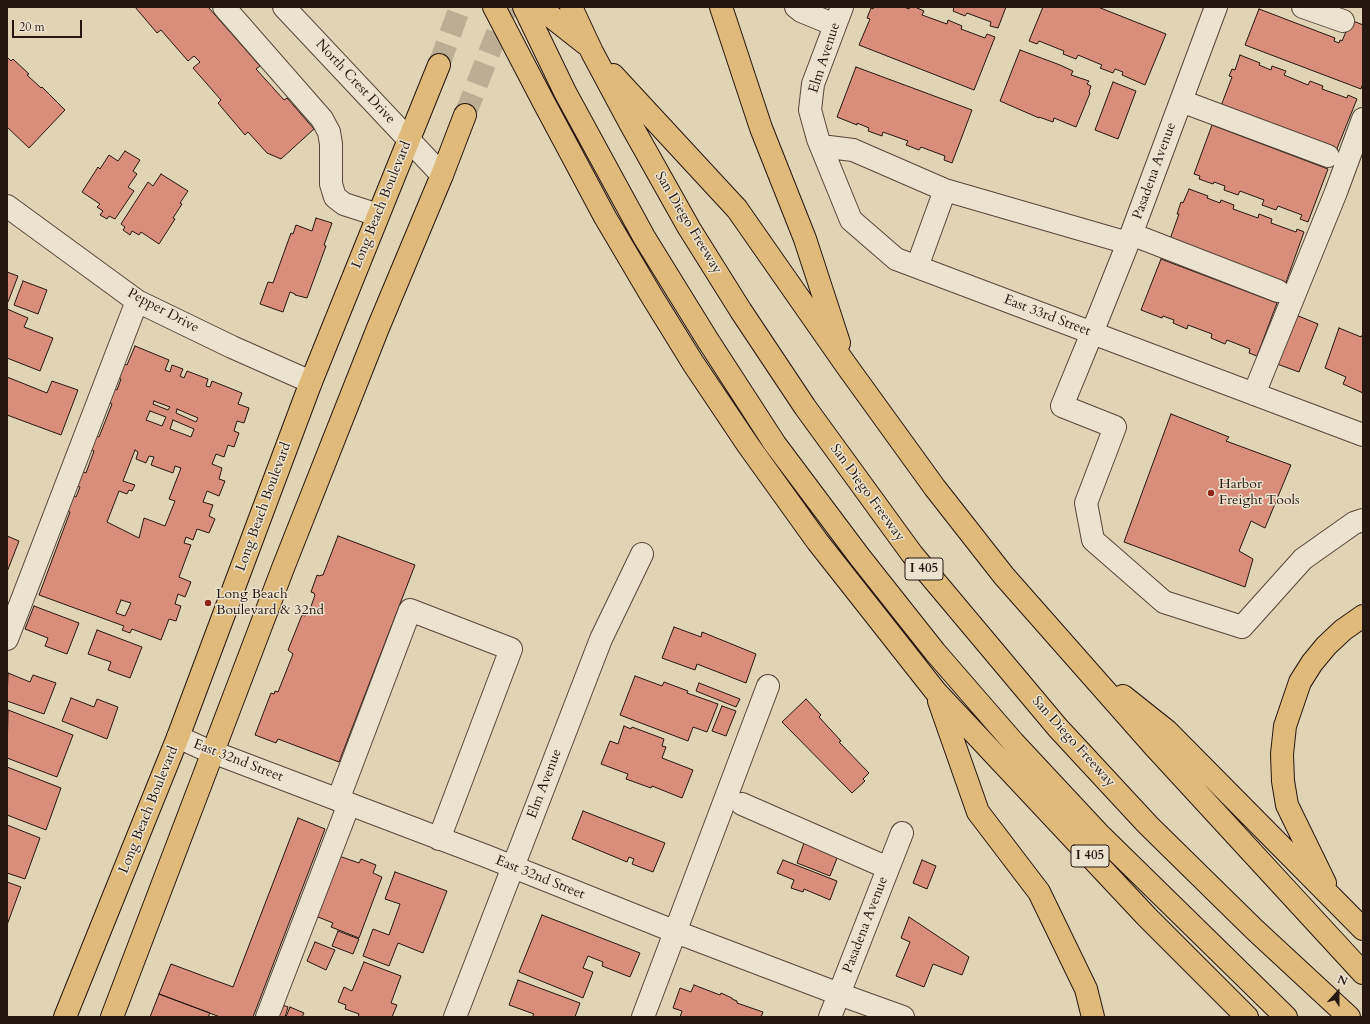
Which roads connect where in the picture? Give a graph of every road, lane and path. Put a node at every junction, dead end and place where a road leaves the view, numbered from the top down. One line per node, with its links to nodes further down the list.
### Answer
1 (224, 7): 25 (street)
2 (284, 7): 19 (street, North Crest Drive)
3 (494, 7): 41 (main road, I 405)
4 (524, 7): 65 (main road)
5 (539, 7): 13 (main road)
6 (570, 7): 13 (main road, San Diego Freeway / I 405)
7 (721, 7): 31 (main road)
8 (796, 7): 11 (street)
9 (1216, 7): 15 (street, Pasadena Avenue)
10 (1303, 7): 12 (street)
11 (839, 16): 16 (street, Elm Avenue)
12 (1343, 21)
13 (591, 50): 31 (main road); 55 (main road, San Diego Freeway / I 405)
14 (438, 65): 19 (main road, Long Beach Boulevard)
15 (1181, 101): 21 (street); 26 (street, Pasadena Avenue)
16 (810, 110): 20 (street, East 33rd Street)
17 (465, 115): 22 (main road)
18 (1363, 119): 33 (street)
19 (409, 140): 22 (street, North Crest Drive); 25 (main road, Long Beach Boulevard)
20 (821, 146): 23 (street); 27 (street, East 33rd Street)
21 (1328, 156)
22 (442, 175): 43 (main road)
23 (945, 190): 26 (street); 27 (street)
24 (7, 206): 29 (street, Pepper Drive)
25 (378, 216): 32 (main road, Long Beach Boulevard)
26 (1129, 239): 28 (street); 30 (street, Pasadena Avenue)
27 (917, 267): 30 (street, East 33rd Street)
28 (1278, 291)
29 (137, 301): 32 (street, Pepper Drive); 38 (street)
30 (1092, 333): 33 (street, East 33rd Street); 35 (street, Pasadena Avenue)
31 (846, 365): 39 (main road)
32 (311, 382): 42 (main road, Long Beach Boulevard)
33 (1254, 394): 34 (street, East 33rd Street)
34 (1363, 435)
35 (1363, 520)
36 (642, 554): 48 (street, Elm Avenue)
37 (1363, 616): 50 (main road)
38 (7, 639)
39 (1076, 659): 50 (main road); 53 (main road)
40 (768, 686): 52 (street)
41 (936, 692): 63 (main road); 64 (main road, I 405)
42 (178, 737): 43 (street, East 32nd Street); 56 (main road, Long Beach Boulevard)
43 (213, 752): 44 (street, East 32nd Street); 57 (main road)
44 (344, 802): 47 (street, East 32nd Street); 47 (street); 58 (street)
45 (742, 804): 49 (street)
46 (902, 833): 49 (street, Pasadena Avenue)
47 (439, 839): 48 (street, East 32nd Street)
48 (513, 867): 52 (street, East 32nd Street); 59 (street, Elm Avenue)
49 (888, 868): 54 (street, Pasadena Avenue)
50 (1333, 900): 51 (main road)
51 (1363, 929)
52 (676, 932): 54 (street, East 32nd Street); 60 (street)
53 (1363, 973)
54 (839, 994): 61 (street, Pasadena Avenue); 62 (street, East 32nd Street)
55 (1348, 1016)
56 (65, 1017)
57 (112, 1017)
58 (267, 1017)
59 (455, 1017)
60 (643, 1017)
61 (830, 1017)
62 (903, 1017)
63 (1093, 1017)
64 (1247, 1017)
65 (1286, 1017)

